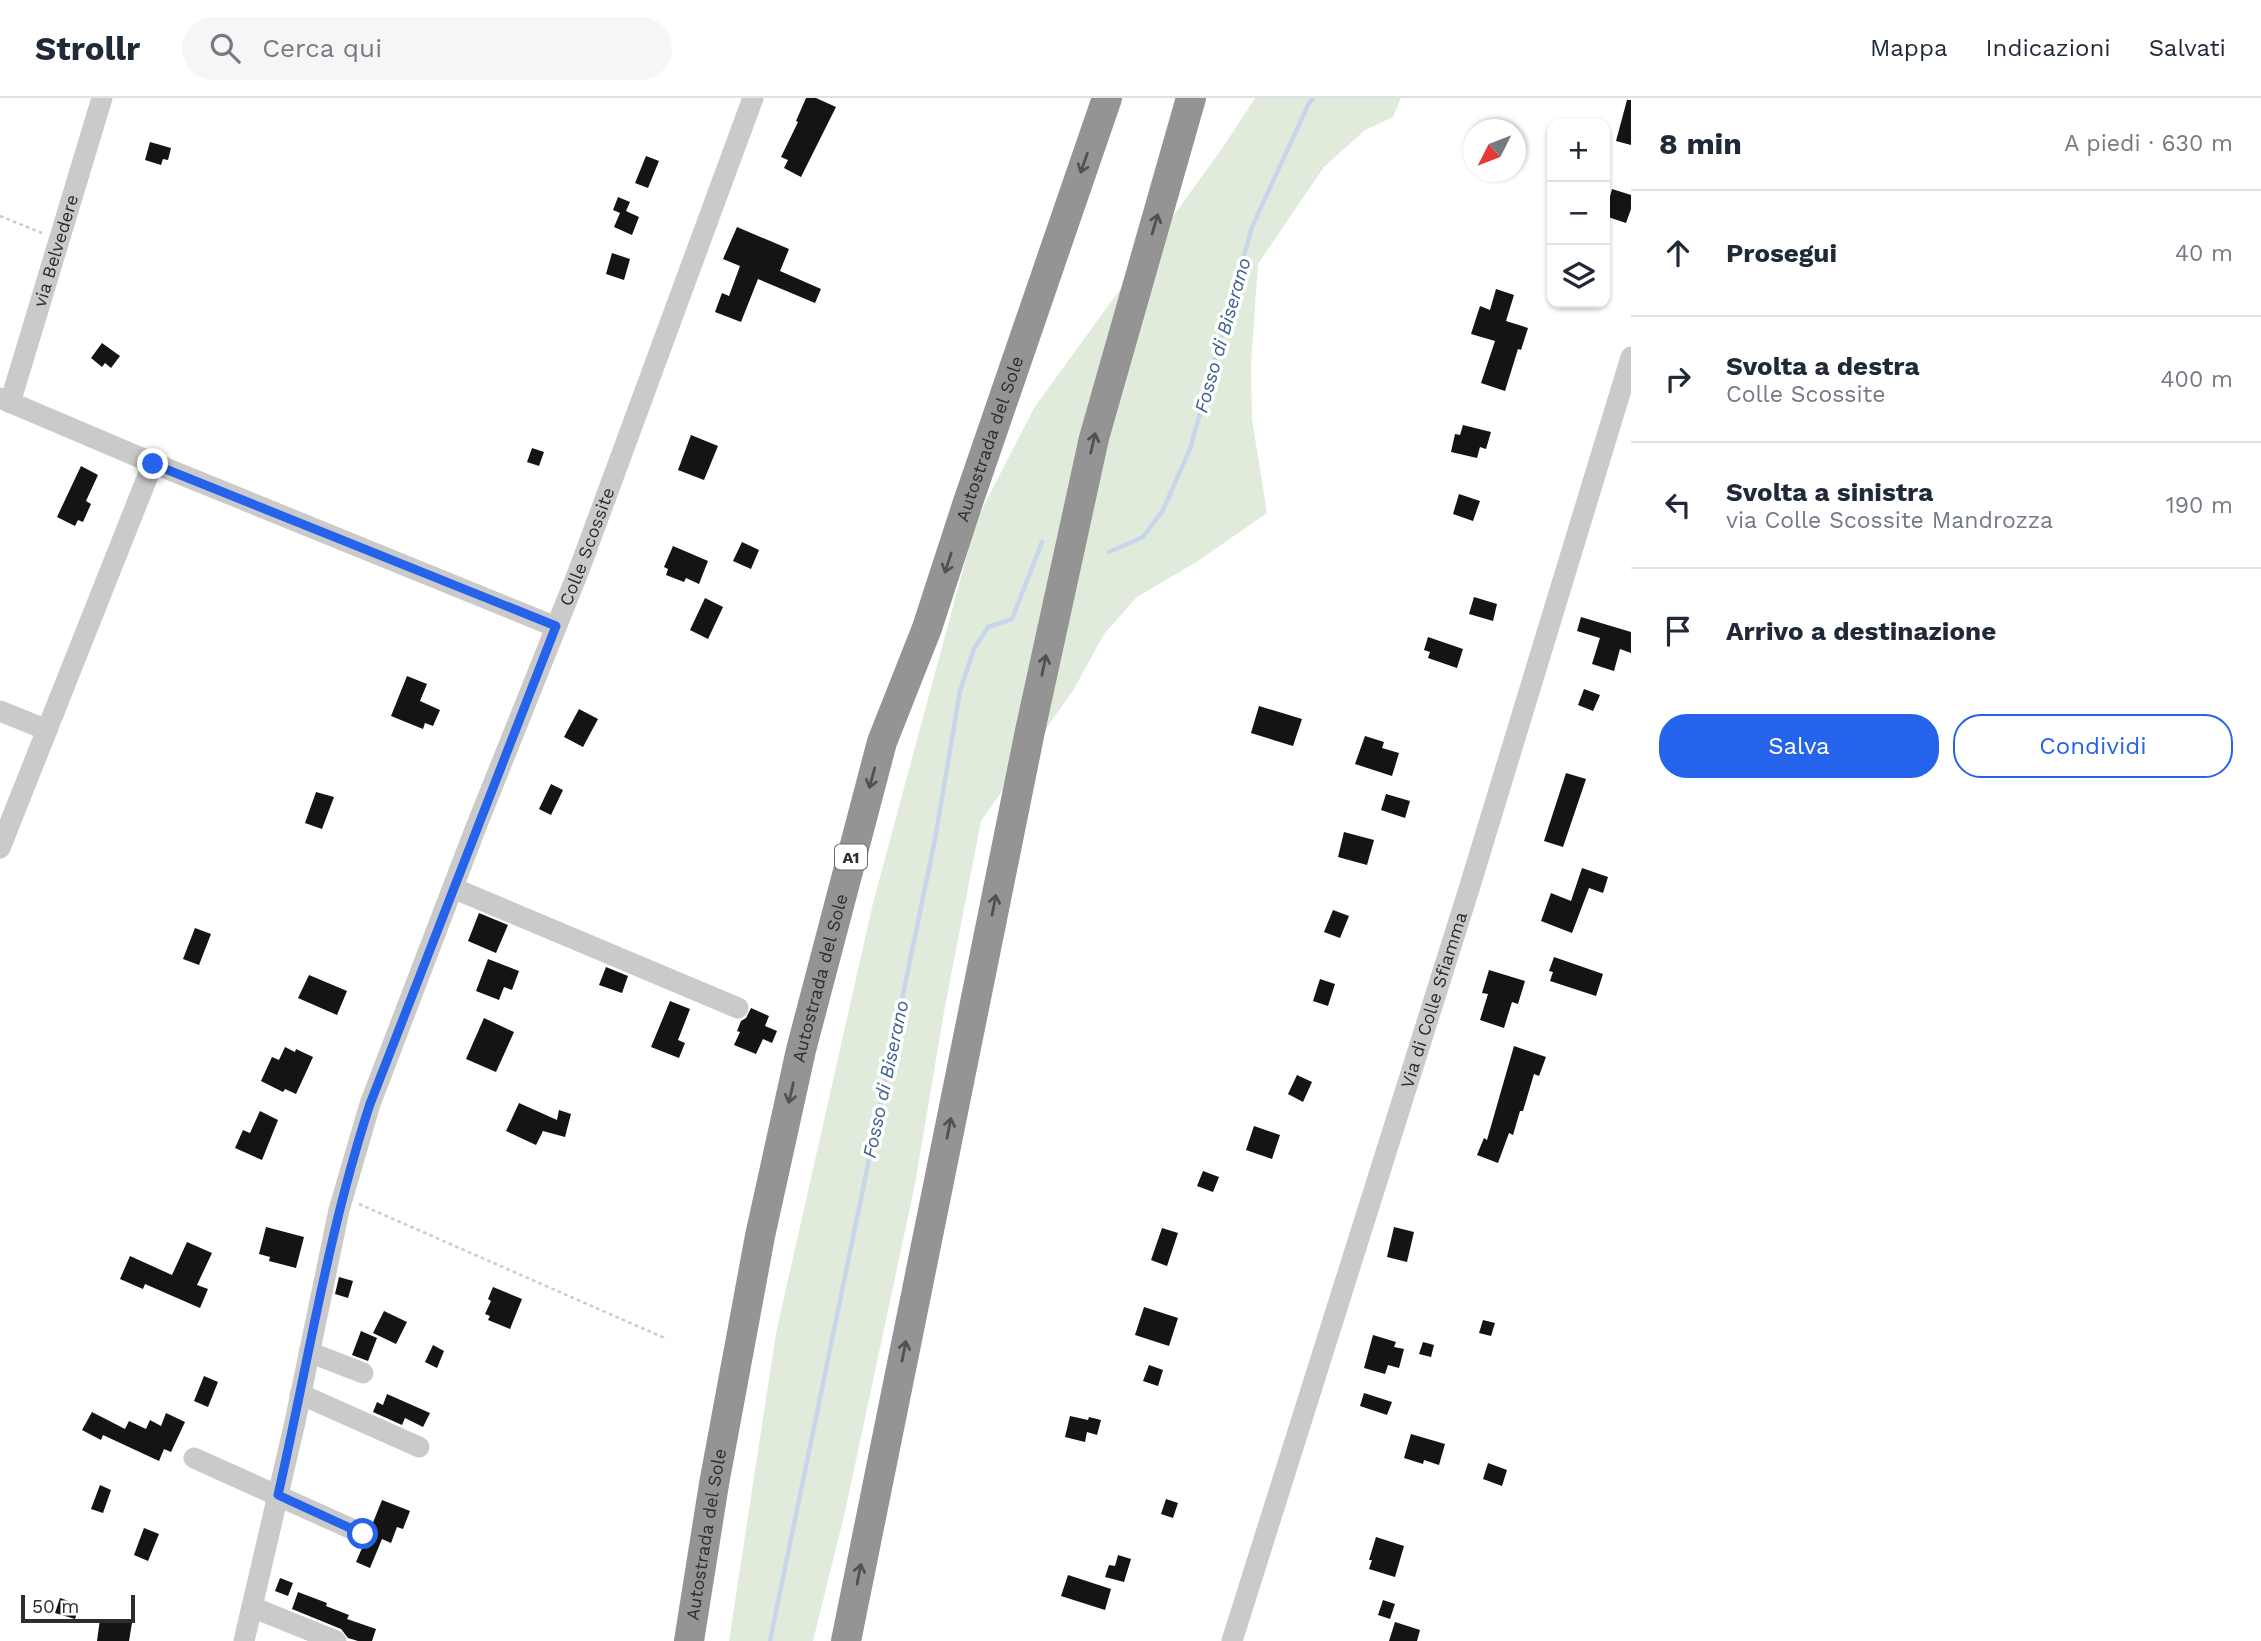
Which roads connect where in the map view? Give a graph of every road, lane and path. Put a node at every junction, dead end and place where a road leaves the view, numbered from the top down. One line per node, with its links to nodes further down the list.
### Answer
1 (102, 98): 6 (street, via Belvedere)
2 (753, 98): 10 (street, Colle Scossite)
3 (1107, 98): 28 (highway, Autostrada del Sole / A1, one-way to 28)
4 (1191, 98): 29 (highway, one-way to 4)
5 (0, 216): 6 (path)
6 (59, 240): 8 (street, via Belvedere)
7 (1631, 357): 30 (street, Via di Colle Sfiamma)
8 (5, 401): 9 (street)
9 (153, 464): 10 (street); 12 (street)
10 (556, 626): 14 (street, Colle Scossite)
11 (0, 711): 12 (street)
12 (47, 730): 13 (street)
13 (1, 845)
14 (453, 888): 15 (street); 16 (street, Colle Scossite)
15 (738, 1008)
16 (342, 1196): 17 (path); 18 (street, Colle Scossite)
17 (667, 1339)
18 (309, 1352): 19 (street); 20 (street, Colle Scossite)
19 (363, 1373)
20 (300, 1394): 21 (street); 23 (street, Colle Scossite)
21 (419, 1447)
22 (194, 1458): 23 (street)
23 (278, 1495): 24 (street); 25 (street, Colle Scossite)
24 (363, 1534)
25 (252, 1607): 26 (street, Colle Scossite); 27 (street)
26 (244, 1641)
27 (336, 1641)
28 (689, 1641)
29 (846, 1641)
30 (1231, 1641)

